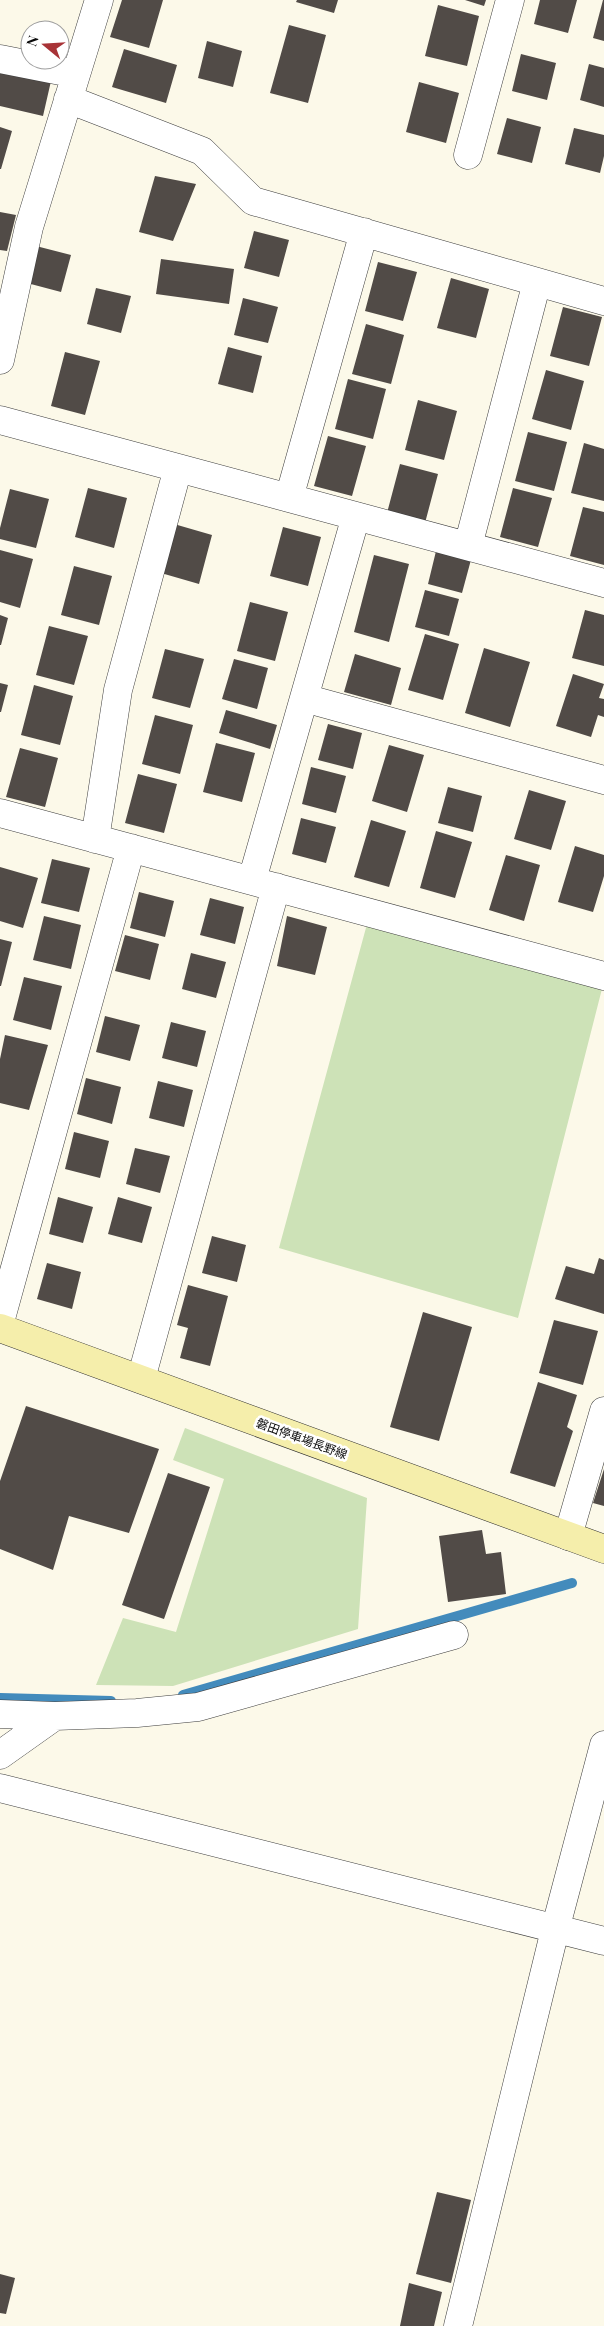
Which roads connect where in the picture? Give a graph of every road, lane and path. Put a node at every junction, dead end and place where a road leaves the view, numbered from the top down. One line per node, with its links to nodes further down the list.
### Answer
1 (99, 0): 4 (street)
2 (510, 0): 6 (street)
3 (0, 59): 4 (street)
4 (76, 74): 5 (street)
5 (68, 100): 7 (street); 10 (street)
6 (468, 155)
7 (364, 232): 8 (street); 13 (street)
8 (537, 282): 9 (street); 15 (street)
9 (604, 301)
10 (0, 360)
11 (0, 420): 12 (street)
12 (178, 468): 13 (street); 20 (street)
13 (289, 498): 14 (street)
14 (356, 516): 15 (street); 17 (street)
15 (468, 546): 16 (street)
16 (604, 583)
17 (304, 698): 18 (street); 22 (street)
18 (604, 780)
19 (0, 814): 20 (street)
20 (95, 839): 21 (street)
21 (131, 848): 22 (street); 24 (street)
22 (264, 884): 23 (street); 26 (street)
23 (604, 976)
24 (0, 1322)
25 (0, 1328): 26 (main road, 磐田停車場長野線)
26 (141, 1380): 28 (main road, 磐田停車場長野線)
27 (604, 1411): 28 (street)
28 (568, 1536): 29 (main road, 磐田停車場長野線)
29 (604, 1549)
30 (454, 1635): 32 (street)
31 (0, 1714): 32 (street)
32 (55, 1716): 34 (street)
33 (604, 1745): 36 (street)
34 (0, 1754)
35 (0, 1788): 36 (street)
36 (555, 1930): 37 (street); 38 (street)
37 (604, 1941)
38 (458, 2326)

